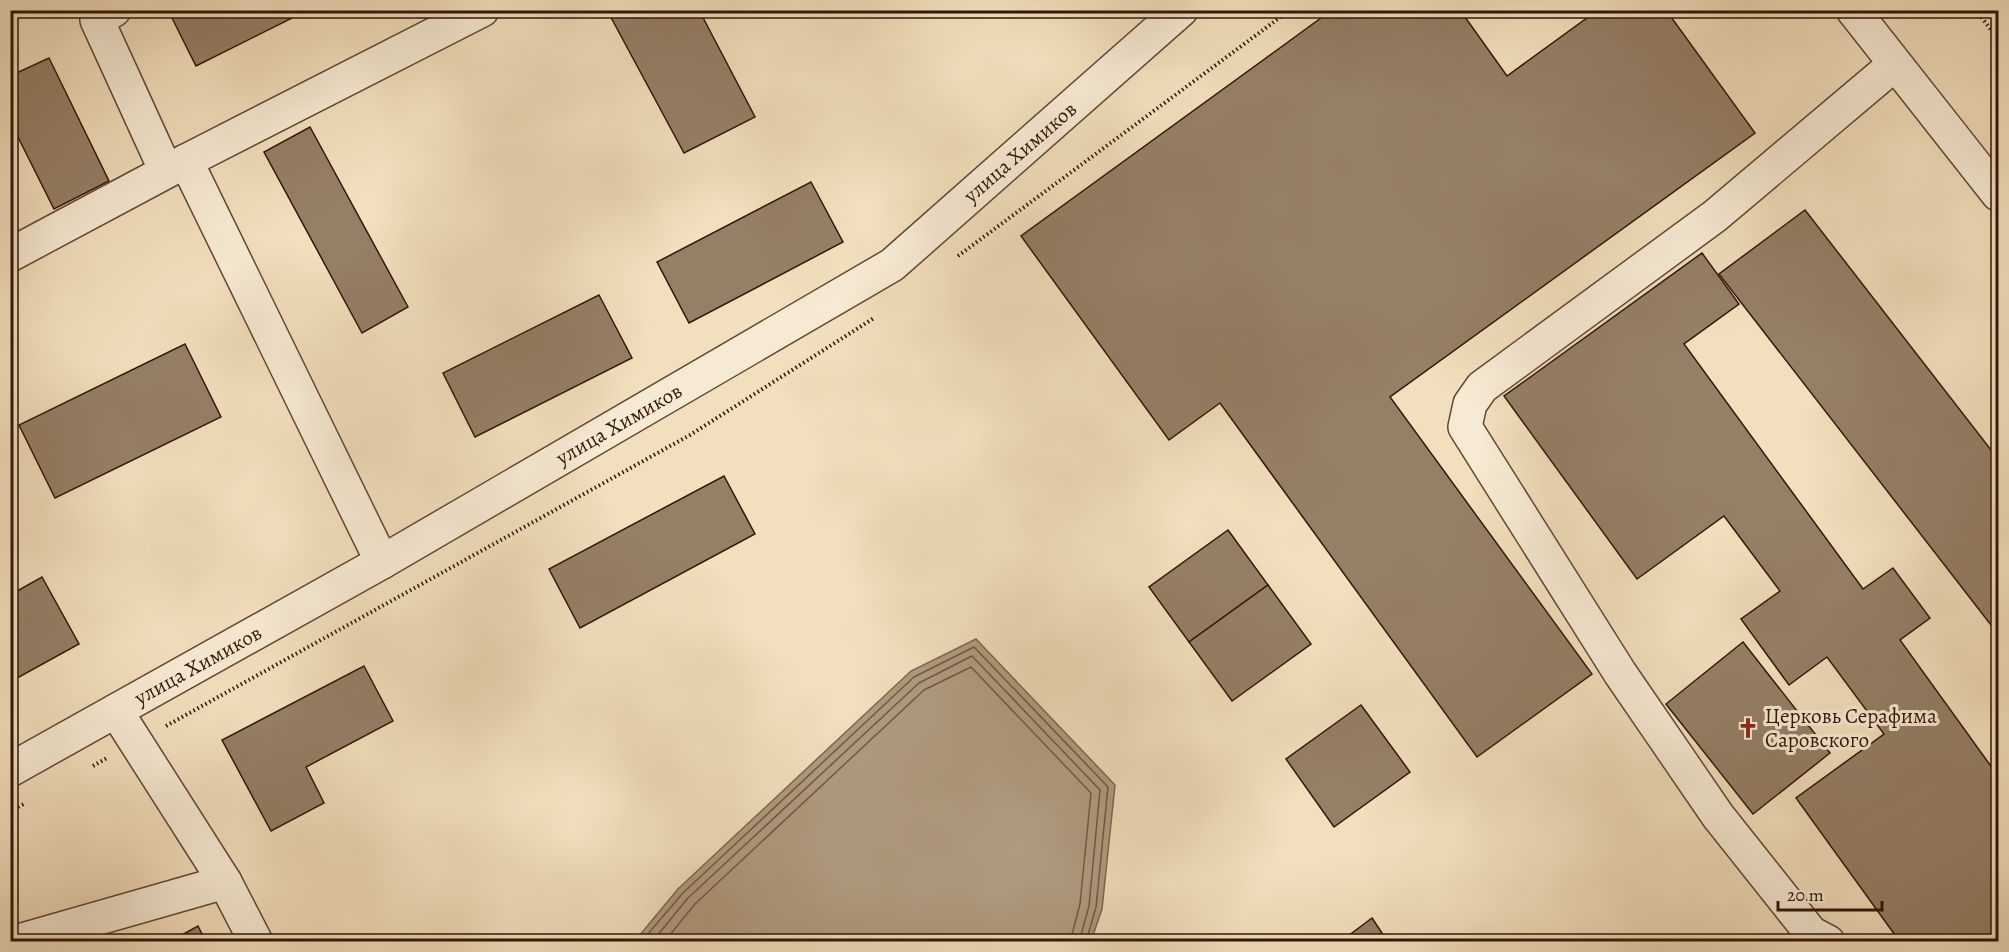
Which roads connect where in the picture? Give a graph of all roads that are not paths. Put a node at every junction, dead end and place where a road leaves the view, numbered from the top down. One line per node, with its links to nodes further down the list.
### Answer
1 (114, 10): 6 (street)
2 (482, 10): 6 (street)
3 (1181, 10): 9 (street, улица Химиков)
4 (1853, 10): 5 (street)
5 (1895, 64): 7 (street); 15 (street)
6 (176, 166): 8 (street); 9 (street)
7 (1998, 194)
8 (10, 255)
9 (382, 562): 10 (street, улица Химиков)
10 (116, 711): 11 (street, улица Химиков); 12 (street)
11 (10, 770)
12 (225, 882): 13 (street); 14 (street)
13 (15, 942)
14 (256, 942)
15 (1827, 942)

